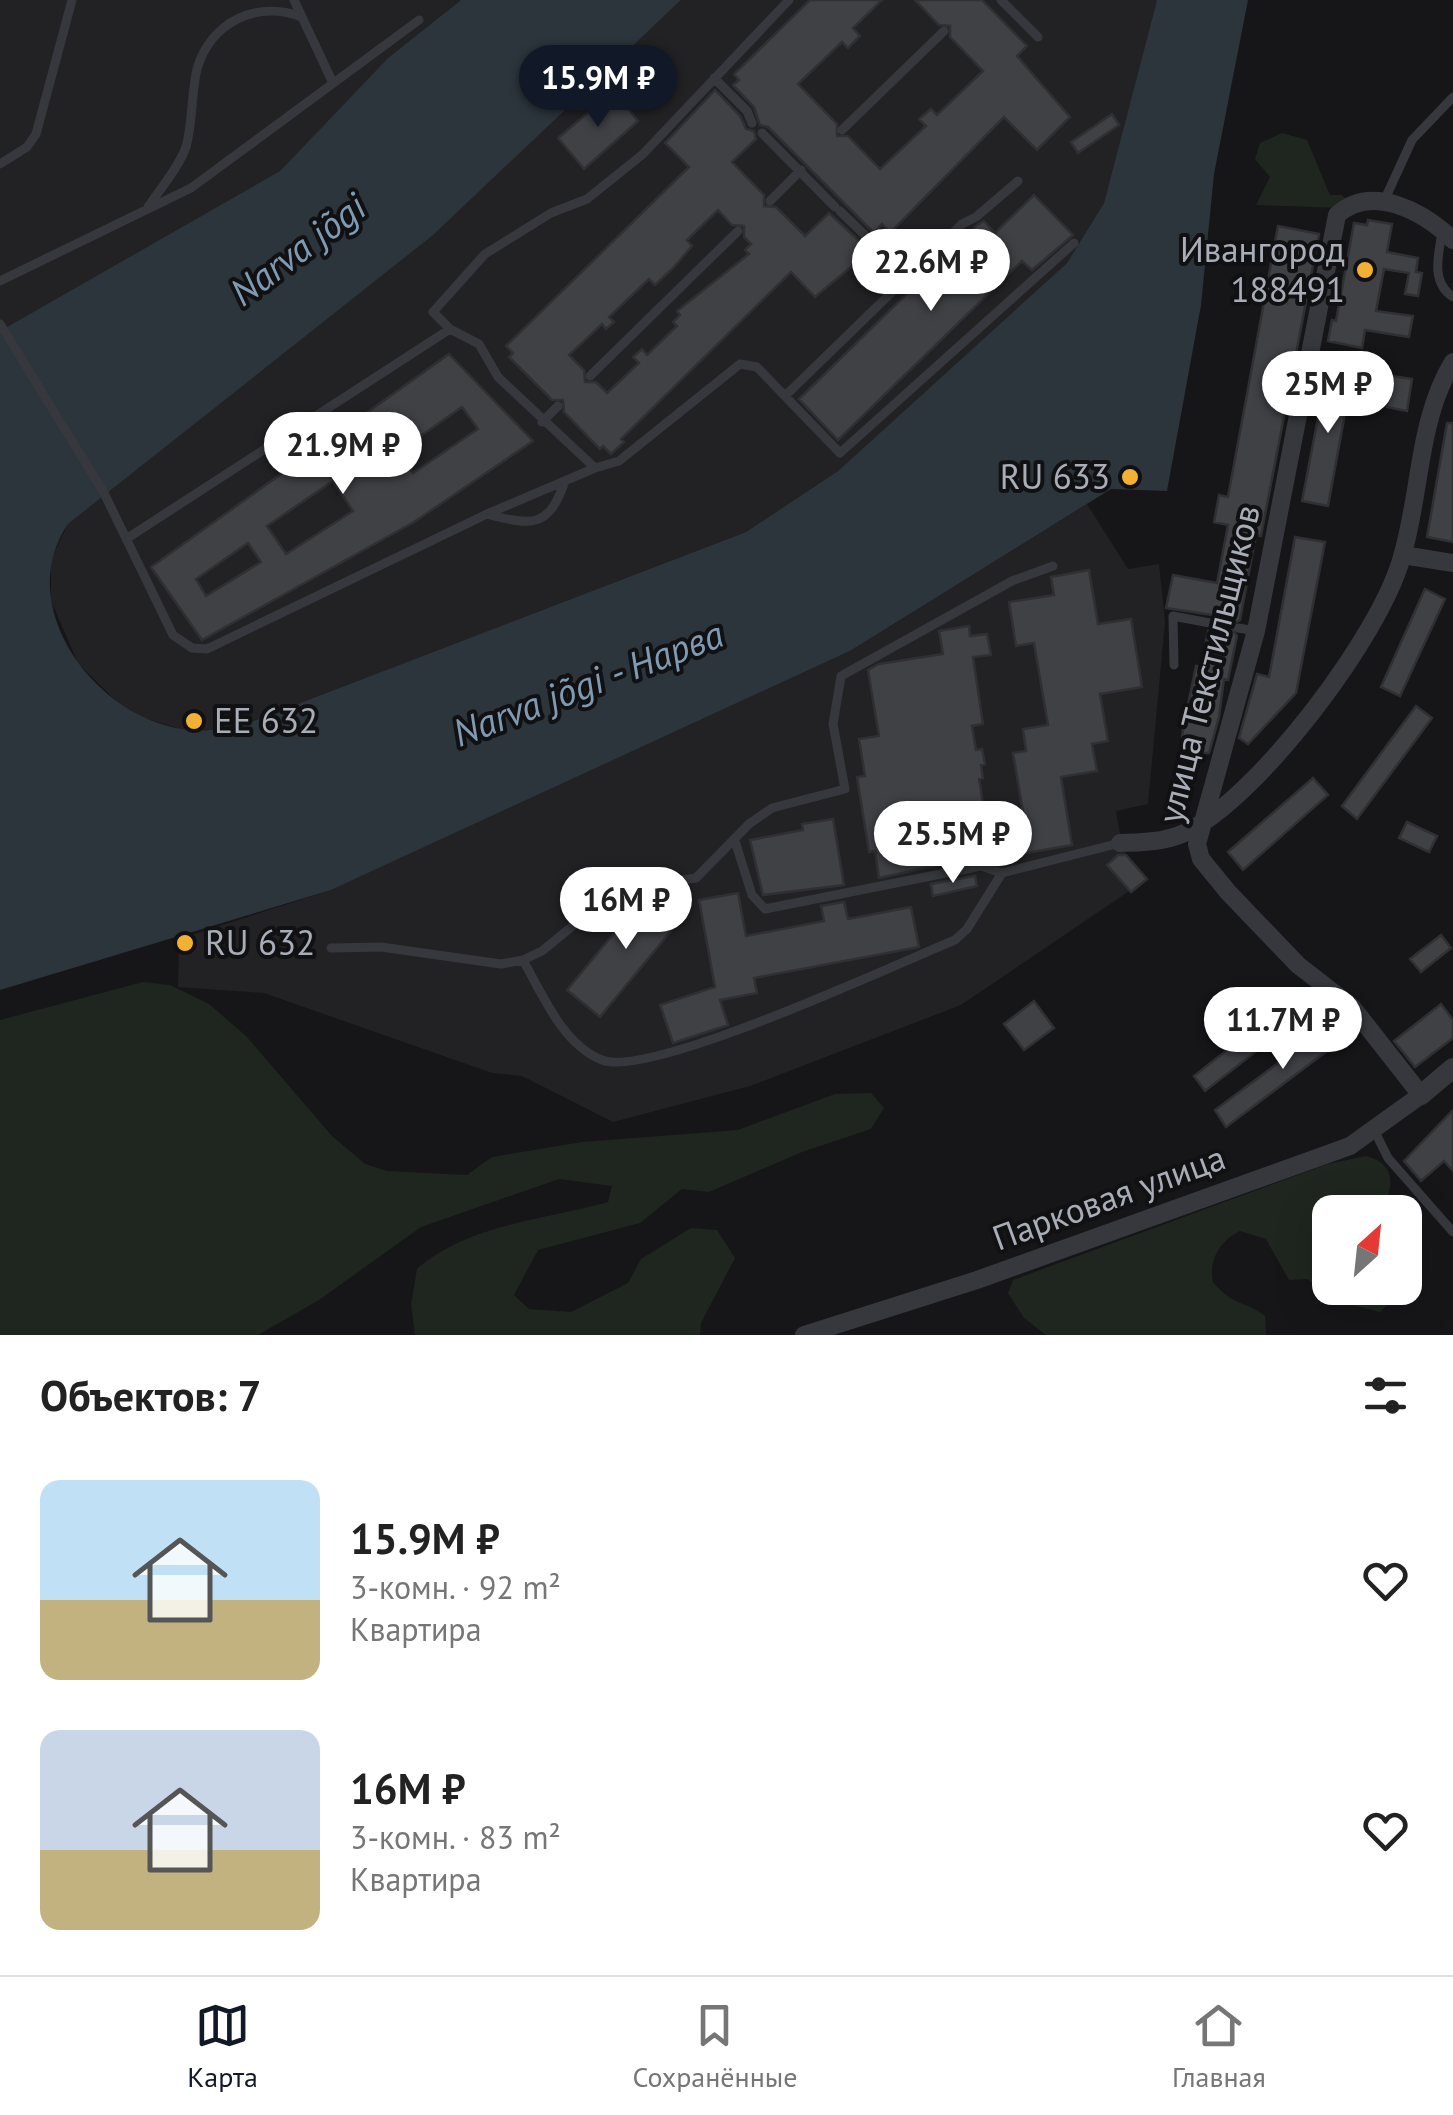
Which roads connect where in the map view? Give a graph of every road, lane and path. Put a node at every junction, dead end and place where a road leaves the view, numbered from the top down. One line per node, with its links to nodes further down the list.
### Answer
1 (72, 0): 15 (lane)
2 (294, 0): 5 (lane)
3 (788, 0): 9 (lane)
4 (1002, 0): 8 (lane)
5 (302, 17): 10 (lane); 20 (lane)
6 (419, 20): 10 (lane)
7 (944, 31): 13 (lane)
8 (1038, 37)
9 (714, 78): 12 (lane); 28 (lane)
10 (332, 81): 20 (lane)
11 (1453, 97): 19 (lane)
12 (752, 123)
13 (842, 130)
14 (762, 133): 16 (lane)
15 (0, 164)
16 (802, 170): 18 (lane); 24 (lane)
17 (1018, 181): 24 (lane)
18 (770, 200)
19 (1384, 201): 22 (street); 43 (street, улица Текстильщиков)
20 (146, 210): 25 (lane)
21 (738, 231): 30 (lane)
22 (1448, 236): 26 (lane)
23 (1074, 243): 31 (lane)
24 (908, 276): 31 (lane)
25 (0, 281)
26 (1453, 298)
27 (1, 326): 37 (lane)
28 (450, 329): 33 (lane); 37 (lane)
29 (1453, 362): 38 (street)
30 (590, 376)
31 (785, 396): 34 (lane)
32 (558, 406): 33 (lane)
33 (542, 422): 34 (lane)
34 (595, 468): 35 (lane)
35 (565, 481): 36 (lane); 36 (lane)
36 (488, 514): 37 (lane)
37 (126, 540)
38 (1403, 555): 39 (street); 43 (street)
39 (1453, 563)
40 (1053, 566): 44 (lane)
41 (1210, 622): 42 (lane)
42 (1174, 665)
43 (1206, 820): 45 (street); 50 (street, улица Текстильщиков)
44 (735, 841): 46 (lane); 48 (lane)
45 (1120, 844): 46 (lane)
46 (1002, 873): 48 (lane)
47 (331, 948): 48 (lane)
48 (523, 960)
49 (1453, 1068): 50 (street)
50 (1421, 1095): 51 (street, Парковая улица)
51 (1375, 1132): 52 (lane); 53 (street, Парковая улица)
52 (1453, 1232)
53 (804, 1335)

